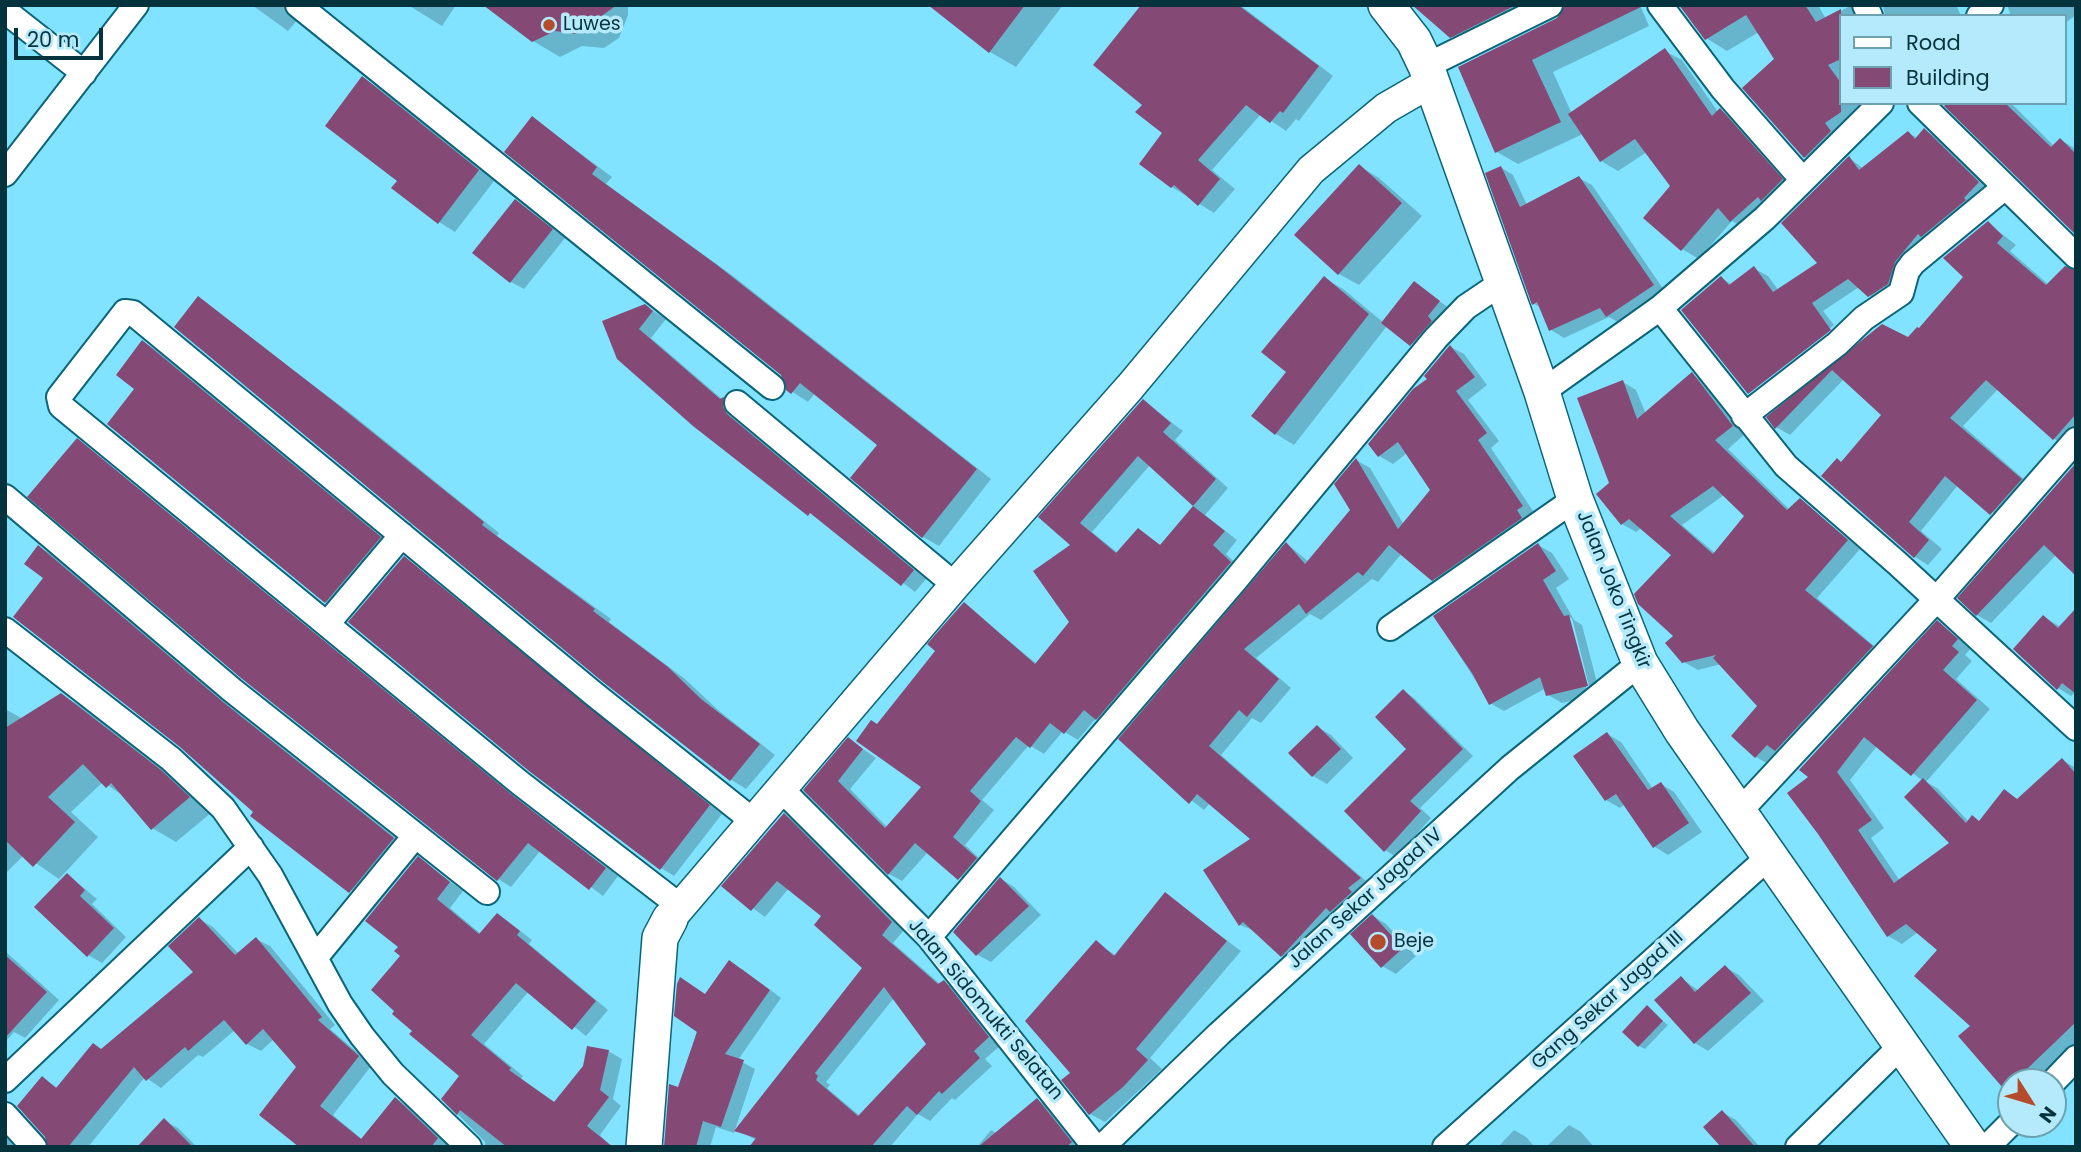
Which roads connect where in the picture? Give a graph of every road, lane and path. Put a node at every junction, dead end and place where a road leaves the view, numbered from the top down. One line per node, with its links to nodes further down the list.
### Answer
1 (136, 5): 7 (street)
2 (298, 5): 17 (street)
3 (1550, 5): 8 (street)
4 (1660, 5): 12 (street)
5 (1399, 10): 8 (main road, Jalan Joko Tingkir)
6 (5, 11): 7 (street)
7 (84, 73): 11 (street)
8 (1428, 74): 15 (main road, Jalan Joko Tingkir); 25 (street)
9 (1879, 105): 12 (street)
10 (1922, 105): 13 (street)
11 (5, 174)
12 (1803, 180): 16 (street)
13 (2005, 187): 14 (street); 20 (street)
14 (2076, 257)
15 (1503, 282): 18 (main road, Jalan Joko Tingkir); 40 (street)
16 (1660, 308): 18 (street); 20 (street)
17 (772, 387)
18 (1542, 392): 23 (main road, Jalan Joko Tingkir)
19 (737, 403): 25 (street)
20 (1744, 416): 26 (street)
21 (2075, 443): 26 (street)
22 (5, 497): 35 (street)
23 (1575, 499): 28 (street); 30 (main road, Jalan Joko Tingkir)
24 (402, 535): 27 (street); 27 (street); 34 (street)
25 (955, 585): 32 (street)
26 (1936, 600): 31 (street); 33 (street)
27 (327, 625): 39 (street)
28 (1390, 628)
29 (5, 630): 36 (street)
30 (1640, 663): 33 (main road, Jalan Joko Tingkir); 49 (street, Jalan Sekar Jagad IV)
31 (2076, 728)
32 (780, 788): 34 (street); 40 (street, Jalan Sidomukti Selatan)
33 (1739, 812): 37 (main road, Jalan Joko Tingkir)
34 (747, 816): 39 (street)
35 (415, 836): 38 (street); 41 (street)
36 (251, 847): 41 (street); 43 (street)
37 (1771, 855): 42 (main road, Jalan Joko Tingkir); 50 (street, Gang Sekar Jagad III)
38 (487, 892)
39 (675, 912): 47 (main road)
40 (929, 937): 48 (street, Jalan Sidomukti Selatan)
41 (315, 958): 45 (street)
42 (1902, 1045): 51 (street); 52 (main road, Jalan Joko Tingkir)
43 (5, 1080)
44 (5, 1115): 46 (street)
45 (465, 1146)
46 (34, 1147)
47 (644, 1147)
48 (1096, 1147)
49 (1102, 1147)
50 (1445, 1147)
51 (1798, 1147)
52 (1973, 1147)

